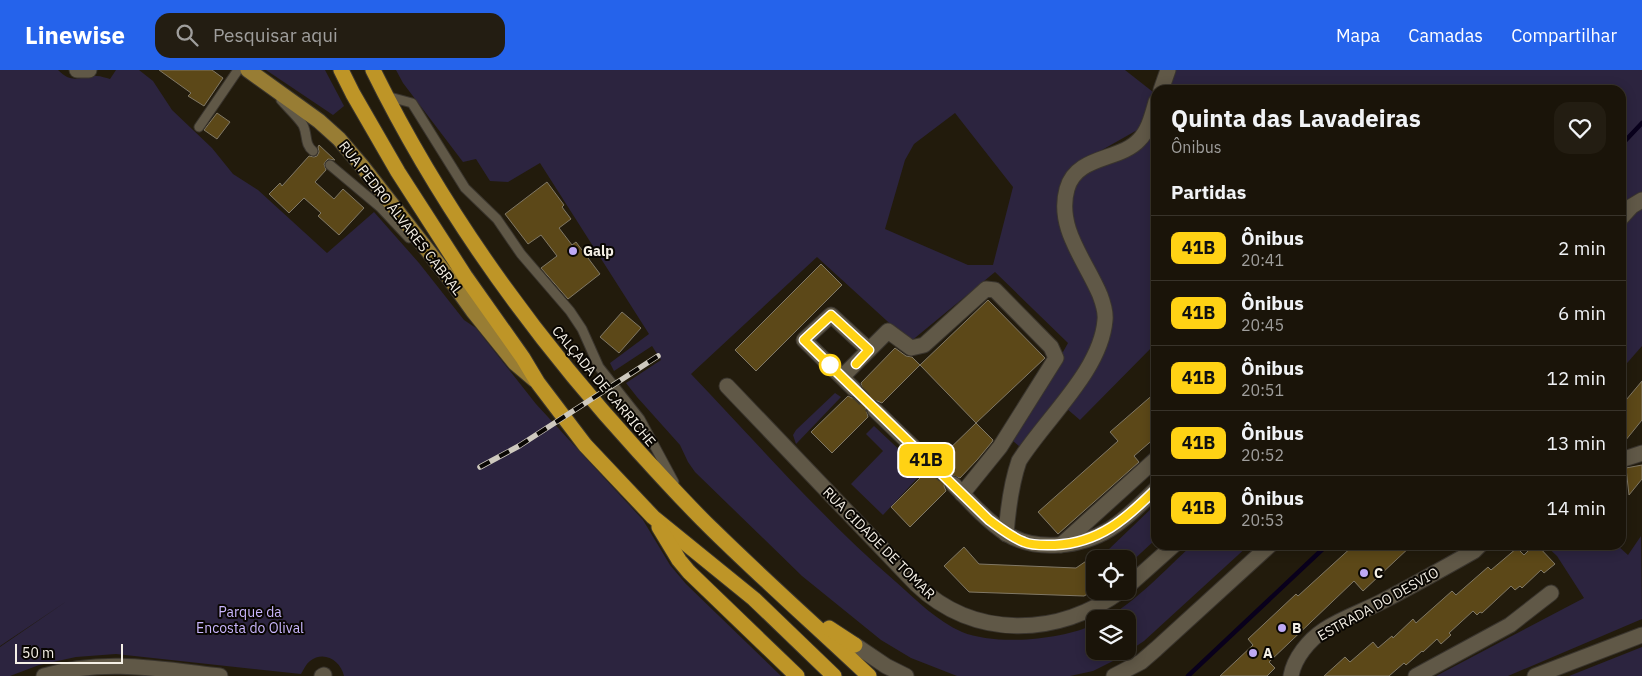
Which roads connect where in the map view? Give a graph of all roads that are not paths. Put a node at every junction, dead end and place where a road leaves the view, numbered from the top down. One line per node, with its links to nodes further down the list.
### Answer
1 (77, 70): 2 (street)
2 (89, 70)
3 (238, 70): 12 (lane)
4 (248, 70): 8 (main road, RUA PEDRO ÁLVARES CABRAL)
5 (341, 70): 20 (highway)
6 (373, 70): 10 (highway, CALÇADA DE CARRICHE)
7 (1168, 70): 9 (street)
8 (262, 79): 13 (lane); 17 (main road, RUA PEDRO ÁLVARES CABRAL)
9 (1163, 85)
10 (386, 96): 29 (highway, CALÇADA DE CARRICHE); 29 (lane)
11 (1151, 118): 31 (street)
12 (199, 127)
13 (313, 151)
14 (330, 165): 17 (lane)
15 (1642, 200): 16 (street)
16 (1626, 213)
17 (452, 283): 20 (main road, RUA PEDRO ÁLVARES CABRAL)
18 (869, 350): 19 (street); 19 (street); 31 (street)
19 (842, 377): 22 (street)
20 (538, 382): 30 (highway)
21 (727, 386): 39 (street, RUA CIDADE DE TOMAR)
22 (854, 389)
23 (875, 410): 27 (street)
24 (1642, 453): 25 (street)
25 (1626, 458)
26 (1151, 463): 32 (street)
27 (932, 466)
28 (1151, 494): 32 (street)
29 (687, 504): 36 (highway, CALÇADA DE CARRICHE)
30 (653, 517): 44 (highway); 45 (highway)
31 (1006, 534): 32 (street)
32 (1061, 544)
33 (1168, 550): 37 (street)
34 (1265, 550): 49 (street)
35 (1475, 550): 50 (street, ESTRADA DO DESVIO)
36 (764, 578): 41 (highway); 46 (highway, CALÇADA DE CARRICHE)
37 (1136, 579)
38 (1551, 593): 51 (street)
39 (1106, 600)
40 (1642, 635): 52 (street)
41 (855, 645): 47 (lane); 48 (street)
42 (44, 676): 43 (street)
43 (220, 676)
44 (797, 676)
45 (834, 676)
46 (869, 676)
47 (892, 676)
48 (906, 676)
49 (1114, 676)
50 (1291, 676)
51 (1416, 676)
52 (1535, 676)

